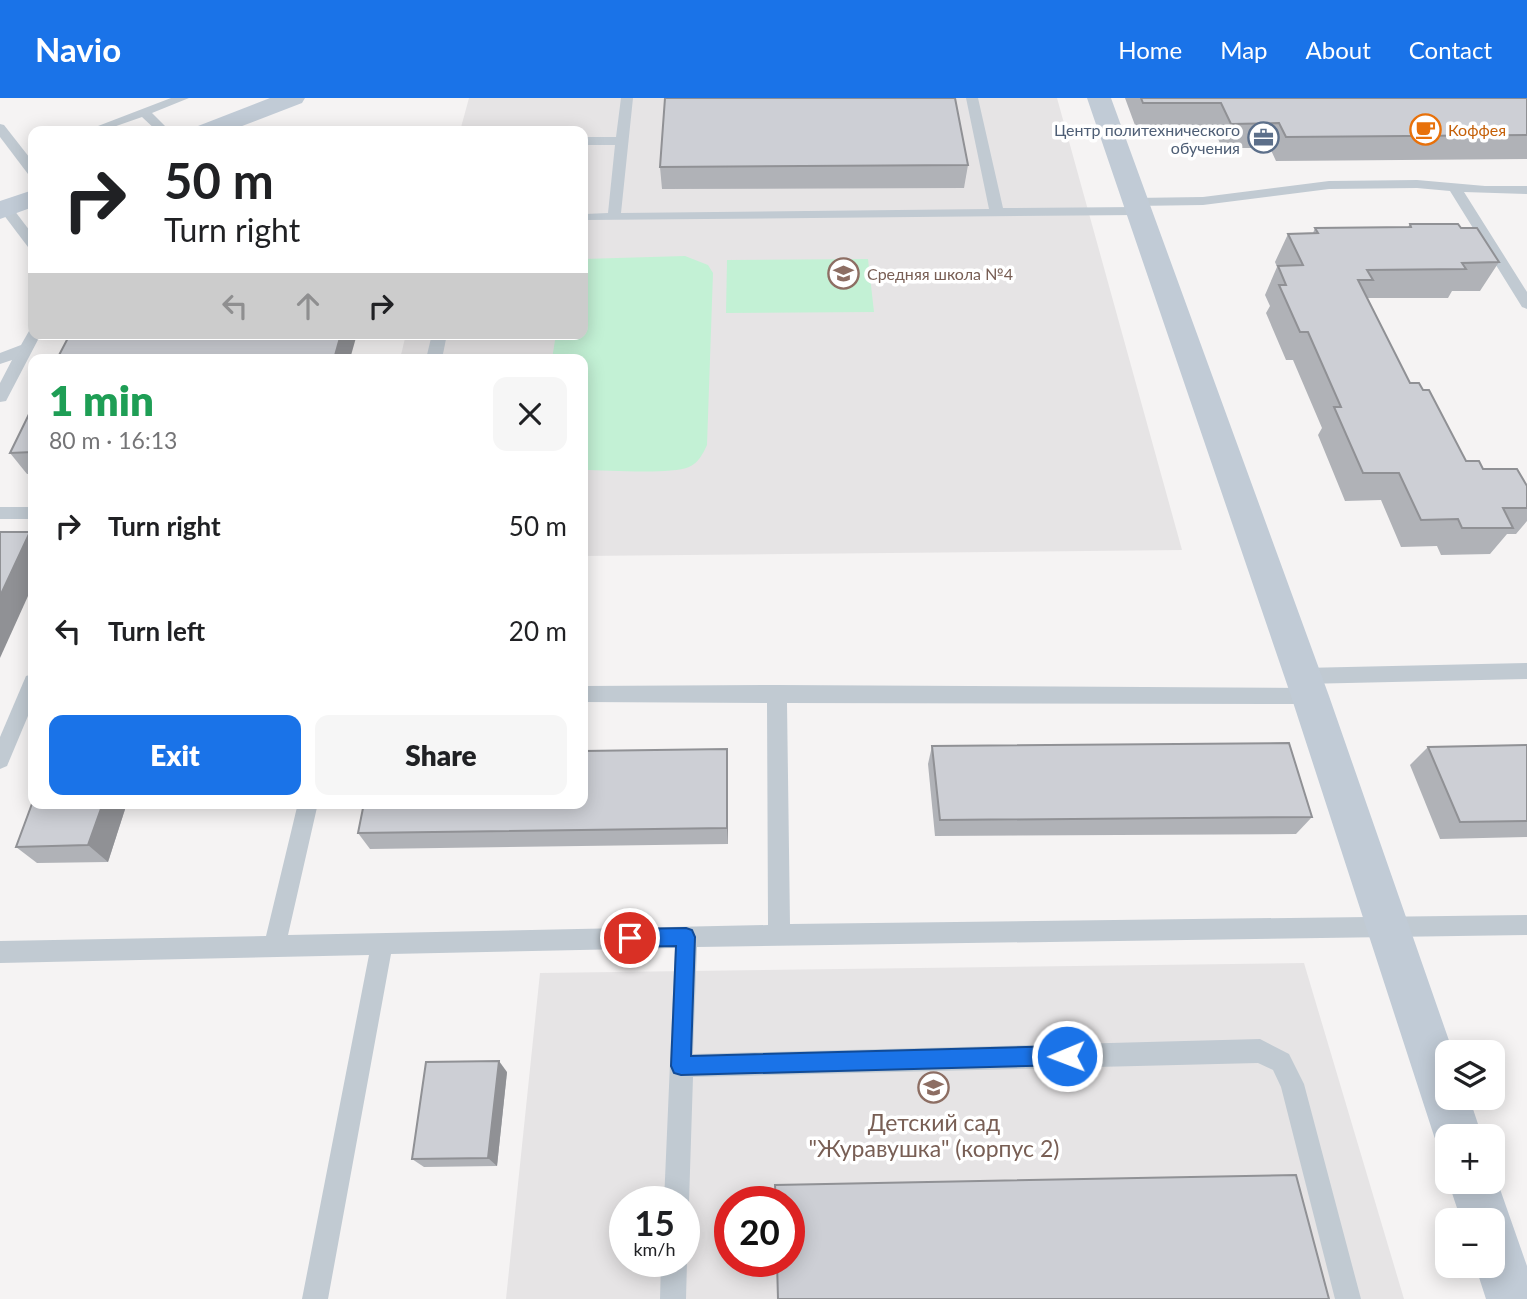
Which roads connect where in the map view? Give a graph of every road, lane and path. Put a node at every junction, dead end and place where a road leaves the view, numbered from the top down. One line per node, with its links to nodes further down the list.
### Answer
1 (183, 98): 6 (lane)
2 (293, 98): 9 (street)
3 (627, 98): 12 (lane)
4 (972, 98): 19 (lane)
5 (1099, 98): 17 (street)
6 (144, 112): 7 (lane); 8 (lane)
7 (105, 126)
8 (159, 126)
9 (220, 126)
10 (0, 128): 13 (lane)
11 (588, 141): 12 (lane)
12 (621, 141): 20 (lane)
13 (28, 164)
14 (1454, 187): 15 (lane); 17 (lane); 23 (lane)
15 (1527, 190)
16 (28, 200): 18 (street)
17 (1136, 206): 19 (lane); 30 (street)
18 (3, 210): 22 (lane)
19 (997, 212): 20 (lane)
20 (614, 216): 21 (lane)
21 (590, 217)
22 (28, 238)
23 (1527, 304)
24 (30, 341): 25 (lane); 26 (lane)
25 (0, 359)
26 (0, 397)
27 (0, 513): 28 (lane)
28 (28, 513)
29 (1527, 671): 30 (lane)
30 (1306, 686): 33 (lane); 37 (street)
31 (28, 694): 34 (lane)
32 (588, 694): 33 (lane)
33 (777, 694): 38 (lane)
34 (0, 760)
35 (307, 809): 41 (lane)
36 (1527, 925): 37 (lane)
37 (1389, 928): 38 (lane); 44 (street)
38 (779, 935): 39 (lane)
39 (686, 937): 40 (lane); 43 (lane)
40 (382, 943): 41 (lane); 48 (lane)
41 (275, 945): 42 (lane)
42 (0, 952)
43 (681, 1066): 45 (lane); 50 (lane)
44 (1454, 1124)
45 (677, 1186)
46 (674, 1277): 49 (lane)
47 (1505, 1277): 51 (street)
48 (315, 1299)
49 (673, 1299)
50 (1348, 1299)
51 (1512, 1299)

